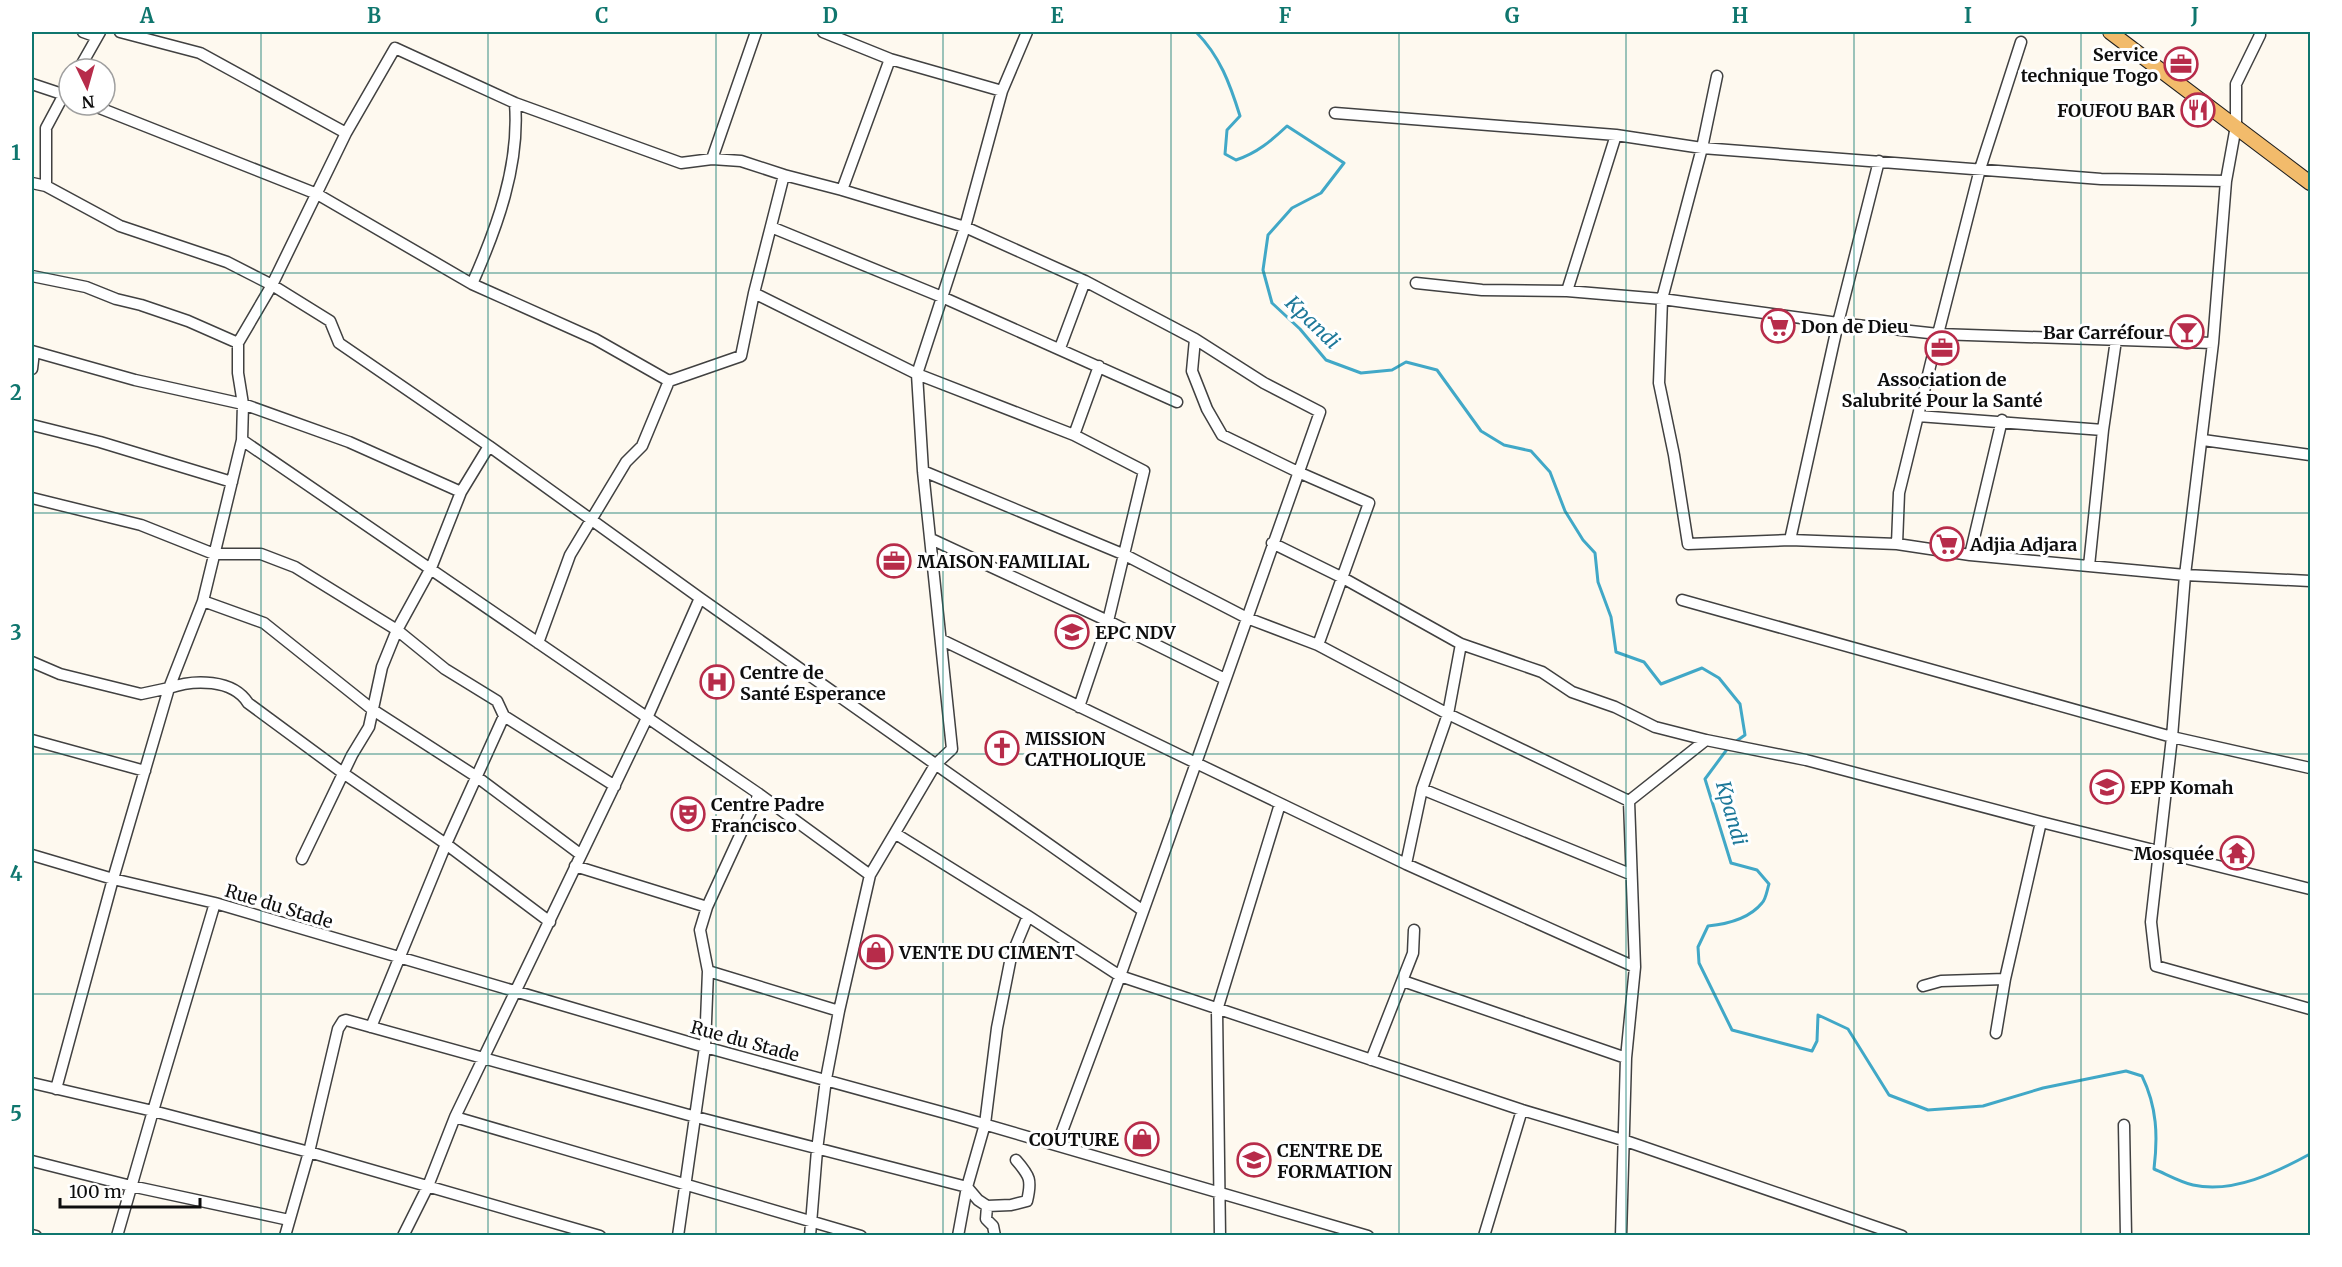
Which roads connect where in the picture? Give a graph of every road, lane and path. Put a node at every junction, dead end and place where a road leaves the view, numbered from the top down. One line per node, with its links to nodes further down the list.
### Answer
1 (83, 32): 8 (street)
2 (120, 32): 21 (street)
3 (756, 32): 24 (street)
4 (823, 32): 11 (street)
5 (1027, 32): 15 (street)
6 (2110, 32): 20 (main road)
7 (2259, 32): 20 (street)
8 (99, 34): 10 (street)
9 (2022, 42): 26 (street)
10 (86, 57)
11 (890, 59): 15 (street); 32 (street)
12 (1716, 76): 23 (street)
13 (32, 84): 14 (street)
14 (57, 90)
15 (1002, 91): 35 (street)
16 (515, 103): 21 (street); 24 (street); 39 (street)
17 (57, 109): 31 (street)
18 (1335, 113): 22 (street)
19 (117, 115): 33 (street)
20 (2236, 126): 28 (street); 30 (main road)
21 (346, 133): 33 (street)
22 (1616, 135): 23 (street); 41 (street)
23 (1702, 148): 25 (street); 44 (street)
24 (712, 159): 27 (street)
25 (1879, 161): 26 (street); 45 (street)
26 (1980, 169): 28 (street); 46 (street)
27 (784, 175): 32 (street); 34 (street)
28 (2226, 181): 50 (street)
29 (32, 183): 31 (street)
30 (2310, 183)
31 (46, 186): 40 (street)
32 (842, 190): 35 (street)
33 (317, 194): 39 (street); 40 (street)
34 (771, 227): 42 (street); 43 (street)
35 (965, 227): 37 (street); 43 (street)
36 (32, 276): 49 (street)
37 (1085, 281): 47 (street); 51 (street)
38 (1416, 283): 41 (street)
39 (472, 284): 56 (street)
40 (272, 285): 49 (street); 66 (street)
41 (1568, 291): 44 (street)
42 (754, 293): 55 (street); 56 (street)
43 (942, 297): 51 (street); 55 (street)
44 (1662, 299): 45 (street); 75 (street)
45 (1838, 323): 46 (street); 75 (street)
46 (1938, 334): 48 (street); 59 (street)
47 (1195, 339): 69 (street); 69 (street)
48 (2116, 340): 50 (street); 62 (street)
49 (238, 343): 58 (street)
50 (2213, 343): 65 (street)
51 (1060, 348): 53 (street)
52 (33, 351): 54 (street); 58 (street)
53 (1099, 366): 57 (street); 63 (street)
54 (32, 369)
55 (917, 374): 63 (street); 68 (street)
56 (669, 381): 73 (street)
57 (1178, 402)
58 (243, 404): 64 (street); 71 (street)
59 (1918, 416): 60 (street); 77 (street)
60 (2002, 420): 62 (street); 80 (street)
61 (32, 424): 70 (street)
62 (2103, 430): 81 (street)
63 (1074, 435): 79 (street)
64 (242, 440): 70 (street); 82 (street)
65 (2203, 440): 67 (street); 83 (street)
66 (489, 446): 71 (street); 73 (street)
67 (2310, 455)
68 (923, 471): 74 (street); 79 (street)
69 (1298, 472): 76 (street); 84 (street)
70 (231, 482): 78 (street)
71 (461, 492): 82 (street)
72 (32, 498): 78 (street)
73 (592, 519): 86 (street); 93 (street)
74 (931, 539): 90 (street); 92 (street)
75 (1790, 540): 77 (street)
76 (1272, 543): 84 (street); 89 (street)
77 (1897, 544): 80 (street)
78 (214, 554): 88 (street); 91 (street)
79 (1125, 555): 89 (street); 90 (street)
80 (1970, 555): 81 (street)
81 (2089, 566): 83 (street)
82 (431, 568): 91 (street); 93 (street)
83 (2185, 575): 85 (street); 106 (street)
84 (1343, 578): 94 (street); 95 (street)
85 (2310, 581)
86 (700, 598): 105 (street); 110 (street)
87 (1682, 600): 106 (street)
88 (203, 601): 96 (street); 102 (street)
89 (1246, 618): 95 (street); 98 (street)
90 (1108, 621): 98 (street); 101 (street)
91 (397, 630): 102 (street); 104 (street)
92 (942, 640): 101 (street); 110 (street)
93 (538, 643): 105 (street)
94 (1461, 644): 103 (street); 108 (street)
95 (1318, 645): 103 (street)
96 (178, 661): 99 (street); 100 (street)
97 (32, 662): 100 (street)
98 (1225, 679): 109 (street)
99 (194, 683): 100 (street); 113 (street)
100 (169, 688): 112 (street)
101 (1079, 706): 109 (street)
102 (373, 710): 113 (street); 114 (street)
103 (1448, 714): 116 (street); 118 (street)
104 (504, 716): 114 (street); 115 (street)
105 (647, 718): 115 (street); 117 (street)
106 (2172, 737): 111 (street); 123 (street)
107 (32, 740): 112 (street)
108 (1711, 741): 118 (street); 120 (street)
109 (1196, 763): 119 (street); 135 (street)
110 (935, 765): 121 (street); 135 (street)
111 (2310, 768)
112 (145, 771): 131 (street)
113 (343, 773): 122 (street); 126 (street)
114 (477, 777): 122 (street); 125 (street)
115 (615, 786): 125 (street)
116 (1422, 789): 127 (street); 129 (street)
117 (759, 794): 130 (street); 134 (street)
118 (1629, 801): 129 (street)
119 (1280, 804): 127 (street); 148 (street)
120 (2041, 822): 123 (street); 143 (street)
121 (896, 834): 130 (street); 136 (street)
122 (446, 844): 137 (street); 139 (street)
123 (2159, 852): 132 (street); 147 (street)
124 (32, 855): 131 (street, Rue du Stade)
125 (580, 855): 128 (street)
126 (302, 859)
127 (1406, 864): 140 (street)
128 (575, 866): 134 (street); 137 (street)
129 (1630, 874): 140 (street)
130 (870, 875): 149 (street)
131 (113, 879): 133 (street, Rue du Stade); 158 (street)
132 (2310, 888)
133 (214, 903): 139 (street, Rue du Stade); 160 (street)
134 (707, 907): 141 (street)
135 (1142, 910): 142 (street)
136 (1028, 916): 142 (street); 163 (street)
137 (549, 922): 146 (street)
138 (1414, 930): 144 (street)
139 (399, 959): 146 (street, Rue du Stade); 150 (street)
140 (1635, 968): 153 (street)
141 (708, 971): 149 (street); 152 (street)
142 (1120, 976): 148 (street); 166 (street)
143 (2005, 979): 145 (street); 151 (street)
144 (1403, 981): 153 (street); 155 (street)
145 (1923, 986)
146 (515, 993): 152 (street, Rue du Stade); 154 (street)
147 (2310, 1009)
148 (1217, 1010): 155 (street); 175 (street)
149 (839, 1011): 156 (street)
150 (370, 1027): 154 (street); 168 (street)
151 (1996, 1033)
152 (705, 1047): 156 (street, Rue du Stade); 162 (street)
153 (1626, 1058): 165 (street)
154 (484, 1059): 161 (street); 162 (street)
155 (1371, 1060): 159 (street)
156 (826, 1079): 163 (street, Rue du Stade); 167 (street)
157 (32, 1083): 158 (street)
158 (56, 1089): 160 (street)
159 (1522, 1110): 165 (street); 192 (street)
160 (153, 1112): 168 (street); 172 (street)
161 (455, 1117): 171 (street); 173 (street)
162 (696, 1117): 167 (street); 171 (street)
163 (985, 1124): 166 (street, Rue du Stade); 174 (street)
164 (2124, 1125): 195 (street)
165 (1623, 1140): 193 (street); 194 (street)
166 (1057, 1145): 175 (street, Rue du Stade)
167 (817, 1150): 174 (street); 178 (street)
168 (309, 1152): 173 (street); 177 (street)
169 (1016, 1160): 176 (street)
170 (32, 1161): 172 (street)
171 (687, 1184): 178 (street); 185 (street)
172 (131, 1186): 177 (street); 181 (street)
173 (428, 1186): 183 (street); 184 (street)
174 (967, 1187): 176 (street); 188 (street)
175 (1220, 1192): 190 (street); 191 (street, Rue du Stade)
176 (987, 1206): 189 (street)
177 (289, 1220): 182 (street)
178 (811, 1221): 186 (street); 187 (street)
179 (32, 1234): 180 (street)
180 (36, 1236)
181 (117, 1236)
182 (285, 1236)
183 (403, 1236)
184 (600, 1236)
185 (678, 1236)
186 (810, 1236)
187 (861, 1236)
188 (958, 1236)
189 (995, 1236)
190 (1220, 1236)
191 (1368, 1236)
192 (1484, 1236)
193 (1621, 1236)
194 (1902, 1236)
195 (2126, 1236)

